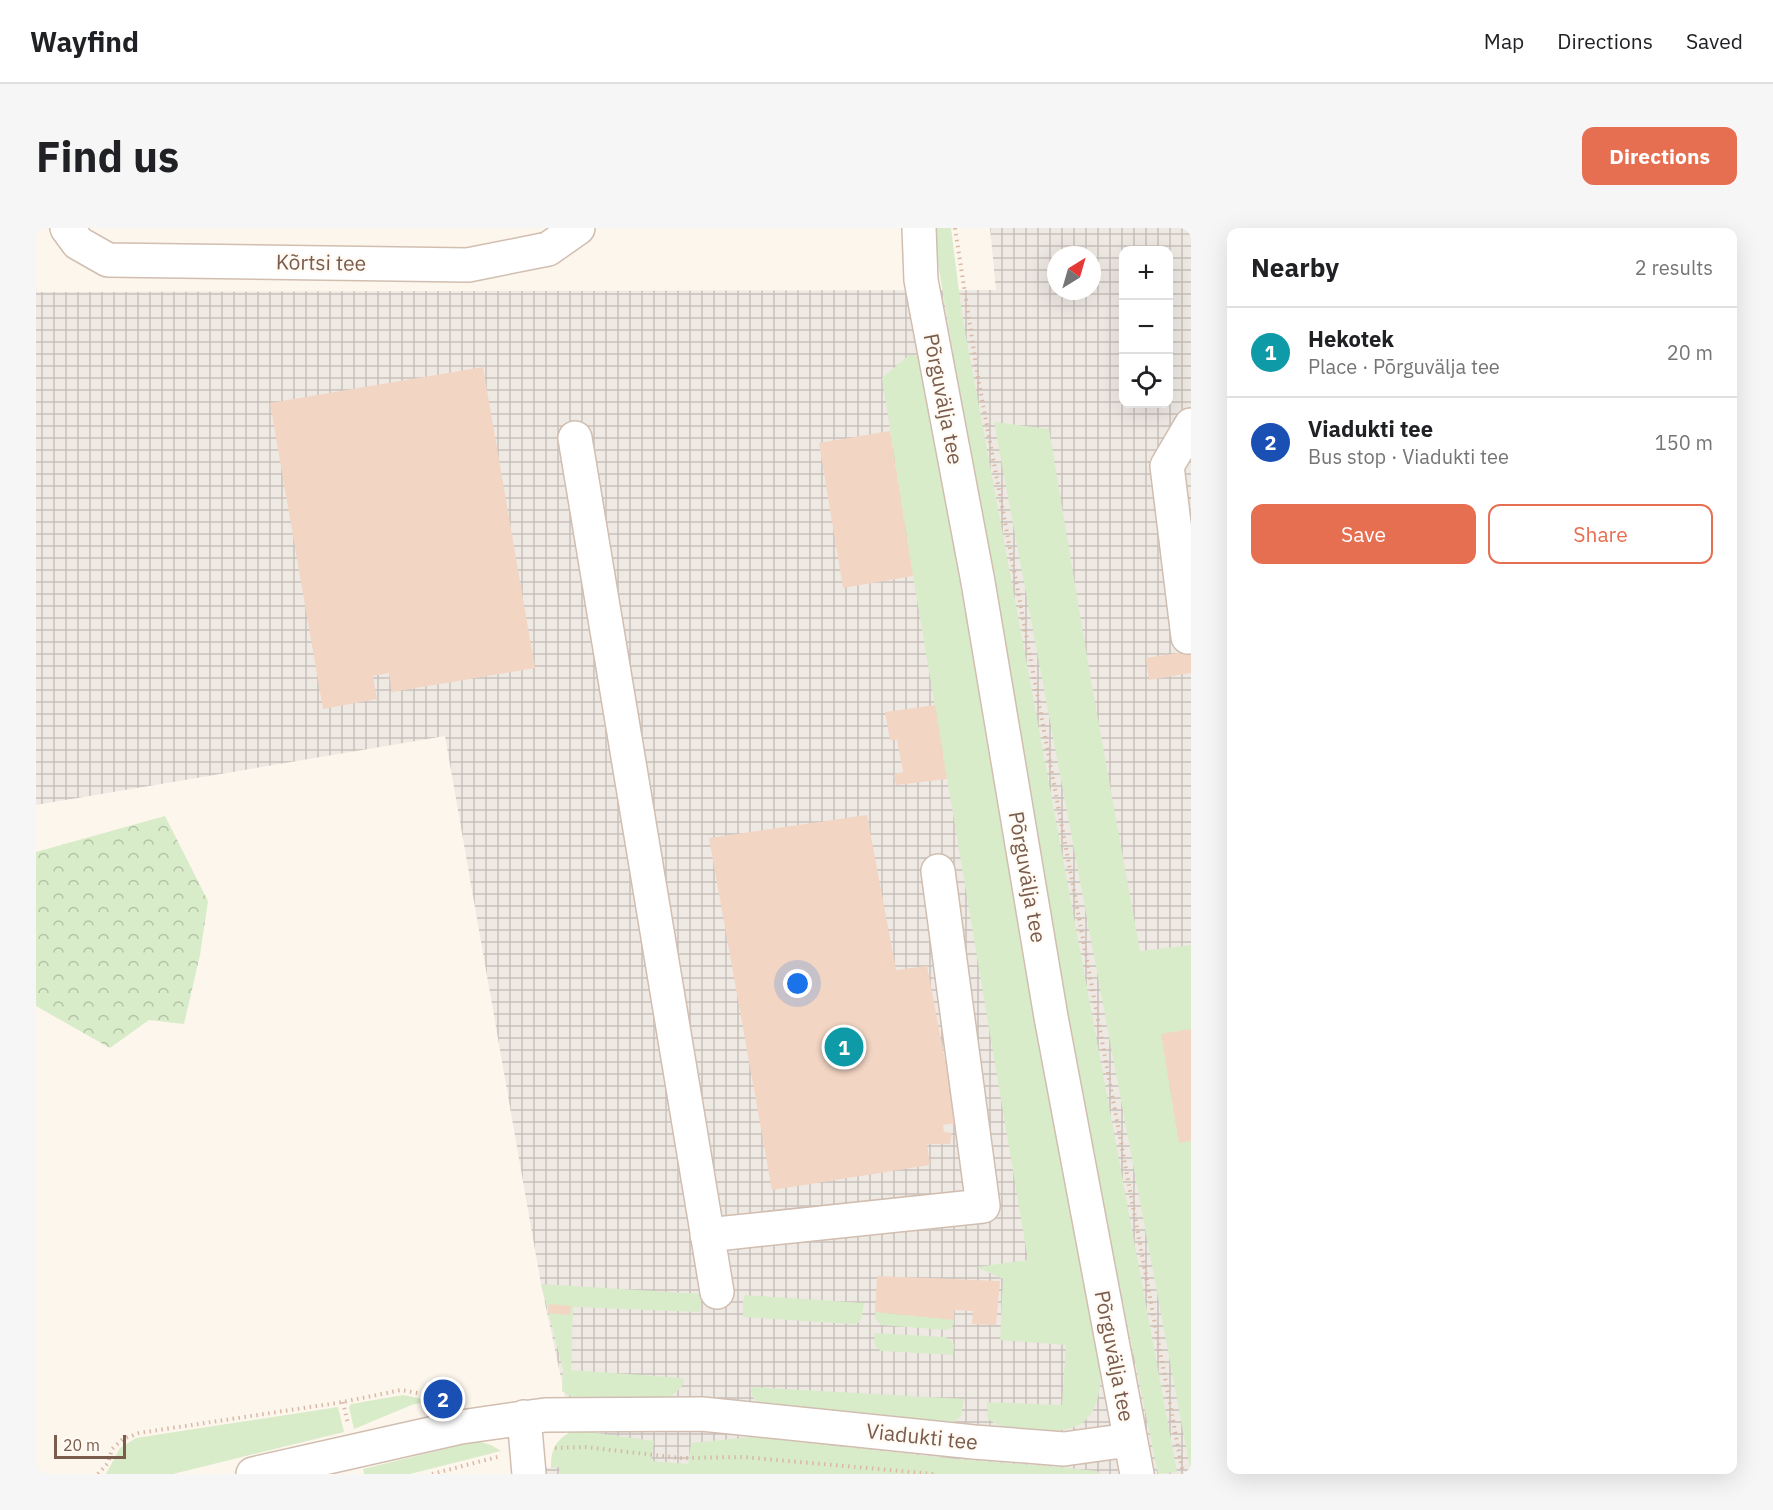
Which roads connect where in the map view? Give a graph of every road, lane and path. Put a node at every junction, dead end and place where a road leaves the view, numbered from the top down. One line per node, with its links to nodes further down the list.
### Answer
1 (67, 228): 2 (street, Kõrtsi tee)
2 (578, 228)
3 (901, 228): 6 (street, Põrguvälja tee)
4 (919, 228): 6 (street, Põrguvälja tee)
5 (955, 228): 22 (path)
6 (921, 280): 15 (street, Põrguvälja tee)
7 (1191, 426): 9 (street)
8 (575, 438): 11 (street)
9 (1191, 636)
10 (938, 871): 11 (street)
11 (707, 1235): 12 (street)
12 (717, 1292)
13 (443, 1399): 17 (path)
14 (524, 1417): 15 (street, Viadukti tee); 16 (street); 18 (street, Viadukti tee)
15 (1129, 1440): 21 (street, Põrguvälja tee)
16 (528, 1462): 19 (path); 20 (path)
17 (98, 1474)
18 (253, 1474)
19 (432, 1474)
20 (934, 1474)
21 (1137, 1474)
22 (1183, 1474)

